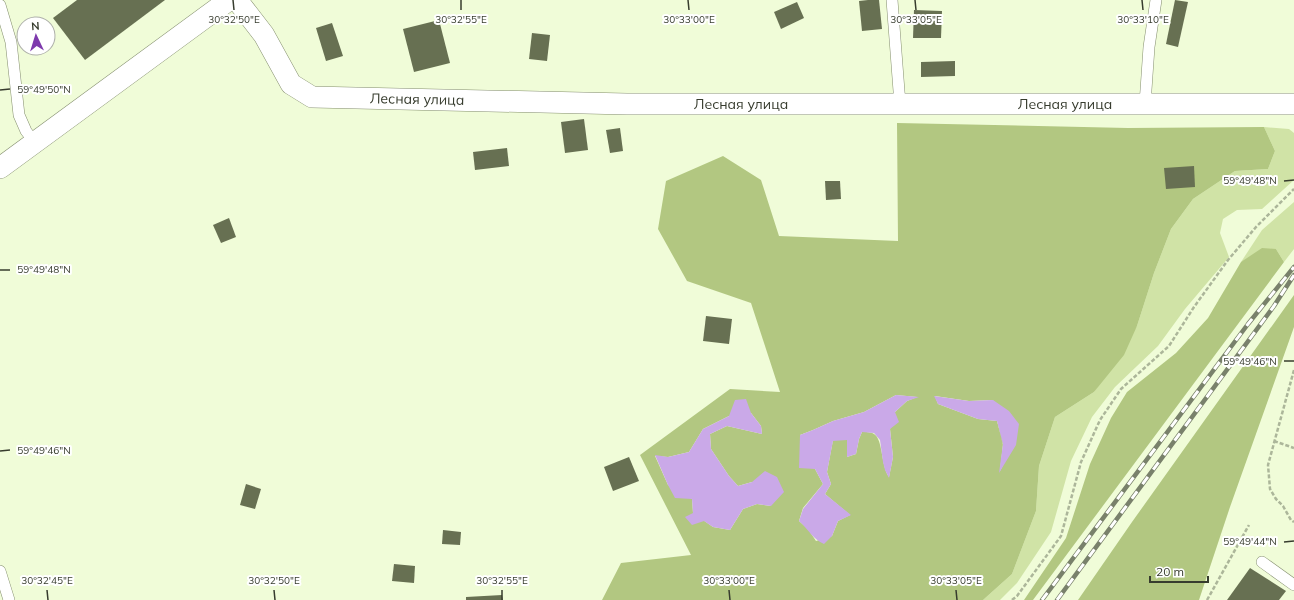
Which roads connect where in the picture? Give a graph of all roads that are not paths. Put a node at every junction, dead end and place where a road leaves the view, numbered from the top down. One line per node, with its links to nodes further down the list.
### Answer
1 (229, 0): 9 (street)
2 (237, 0): 6 (street, Лесная улица)
3 (892, 0): 6 (lane)
4 (1156, 0): 7 (lane)
5 (0, 6): 9 (lane)
6 (900, 104): 7 (street, Лесная улица)
7 (1146, 104): 8 (street, Лесная улица)
8 (1294, 104)
9 (35, 142): 10 (street)
10 (0, 168)
11 (1262, 562): 13 (lane)
12 (0, 571): 14 (lane)
13 (1294, 585)
14 (9, 600)

